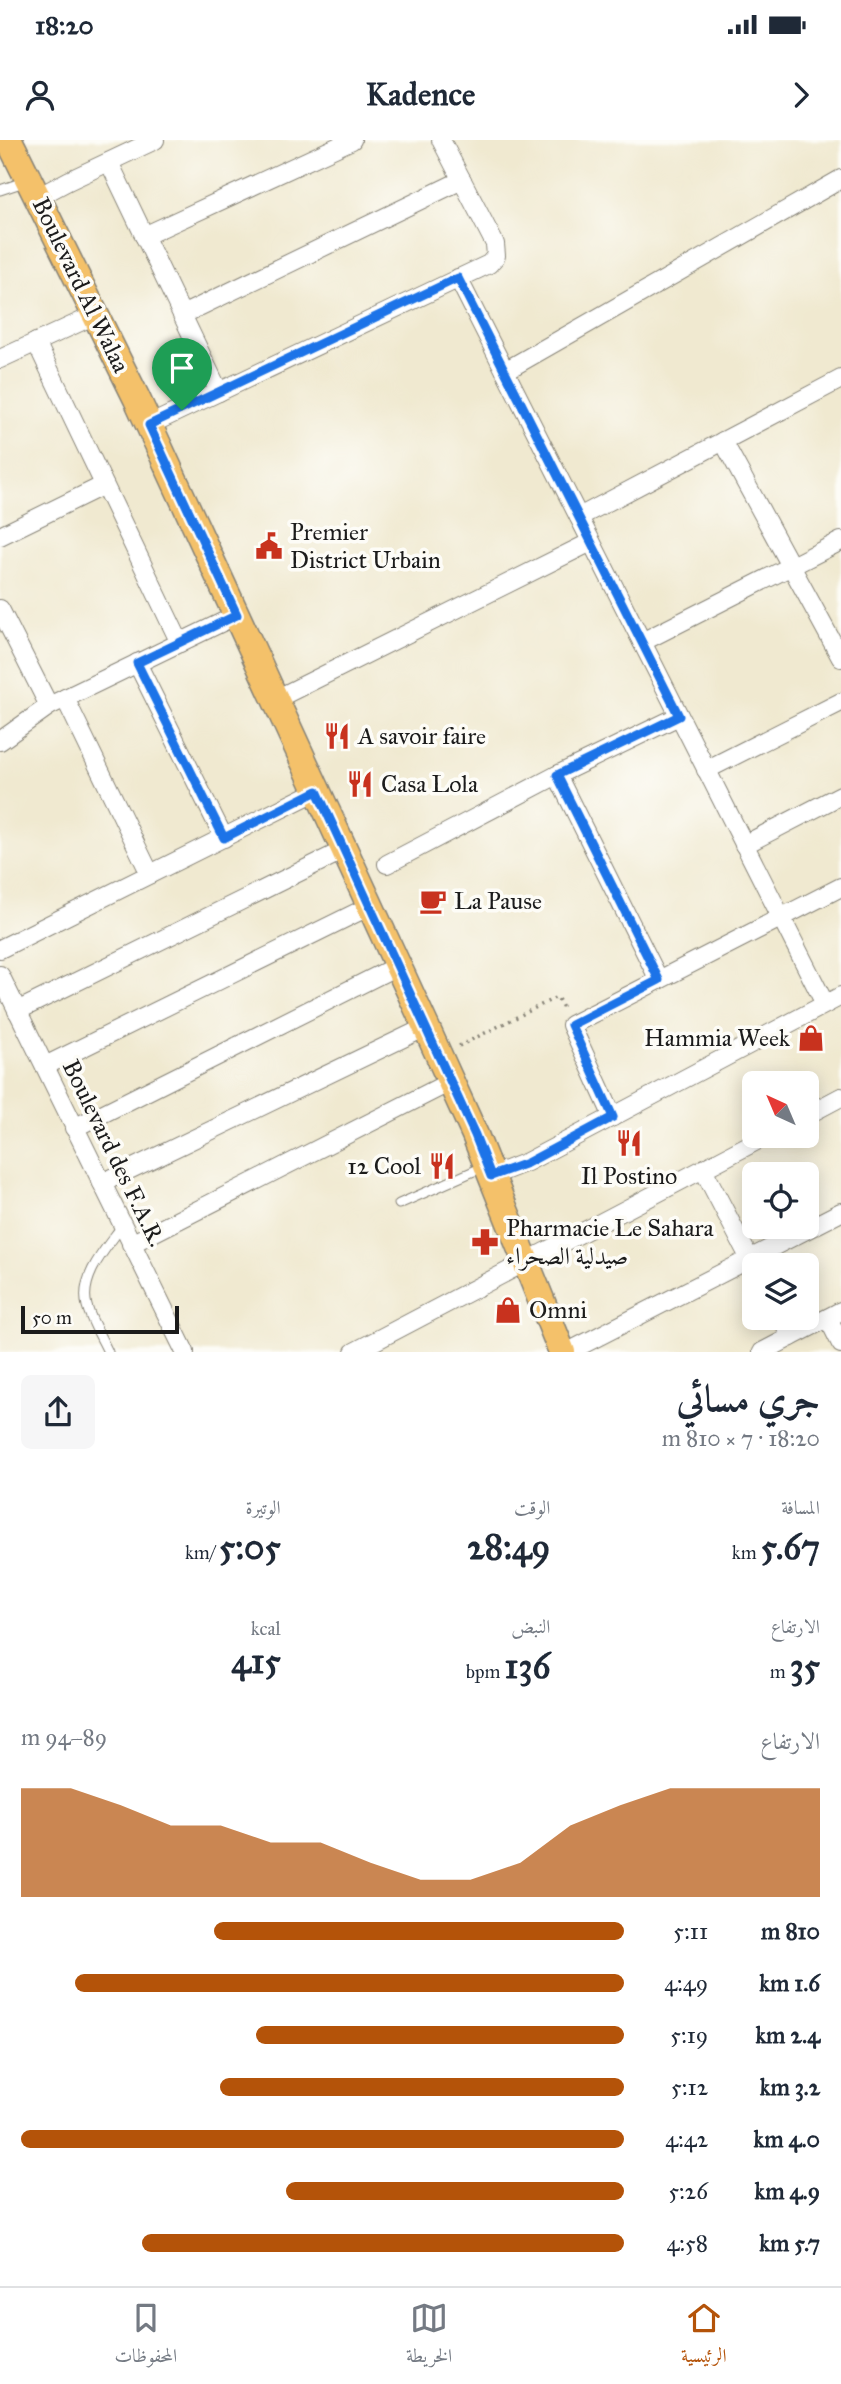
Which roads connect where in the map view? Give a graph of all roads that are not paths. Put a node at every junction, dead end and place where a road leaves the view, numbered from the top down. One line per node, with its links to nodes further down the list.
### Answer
1 (9, 140): 8 (main road, Boulevard Al Walaa)
2 (155, 140): 5 (street)
3 (352, 140): 10 (street)
4 (441, 140): 7 (street)
5 (109, 162): 8 (street); 10 (street)
6 (841, 179): 16 (street)
7 (462, 180): 11 (street); 13 (street)
8 (34, 189): 9 (lane); 12 (main road, Boulevard Al Walaa)
9 (0, 190)
10 (144, 236): 13 (street)
11 (458, 278): 16 (street); 18 (street)
12 (94, 315): 14 (street); 19 (main road, Boulevard Al Walaa)
13 (182, 315): 18 (street)
14 (36, 342): 15 (street); 21 (street)
15 (0, 359)
16 (505, 371): 22 (street)
17 (841, 379): 20 (street)
18 (219, 392): 19 (street)
19 (149, 425): 28 (main road, Boulevard Al Walaa)
20 (723, 441): 22 (street); 26 (street)
21 (104, 485): 23 (street); 30 (street)
22 (579, 517): 25 (street)
23 (0, 536)
24 (841, 541): 26 (street)
25 (591, 542): 29 (street); 33 (street)
26 (791, 566): 29 (street); 31 (street)
27 (0, 609): 34 (street)
28 (237, 615): 30 (street); 33 (main road, Boulevard Al Walaa)
29 (642, 642): 36 (street)
30 (180, 643): 32 (street)
31 (841, 658)
32 (137, 663): 34 (street); 42 (street)
33 (276, 699): 40 (main road, Boulevard Al Walaa)
34 (57, 702): 37 (street); 46 (street)
35 (841, 702): 38 (street)
36 (679, 716): 38 (street); 39 (street)
37 (0, 741)
38 (706, 770): 43 (street)
39 (557, 775): 45 (street); 53 (street)
40 (317, 791): 42 (street); 44 (main road, Boulevard Al Walaa)
41 (841, 795): 43 (street)
42 (224, 838): 46 (street)
43 (744, 845): 49 (street)
44 (344, 850): 48 (main road, Boulevard Al Walaa); 56 (street)
45 (387, 864)
46 (150, 874): 50 (street)
47 (841, 887): 49 (street)
48 (370, 906): 51 (main road, Boulevard Al Walaa); 58 (street)
49 (781, 918): 53 (street); 55 (street)
50 (0, 949)
51 (397, 967): 57 (main road, Boulevard Al Walaa); 63 (street)
52 (0, 975): 56 (street, Boulevard des F.A.R.)
53 (659, 980): 62 (street)
54 (841, 996): 55 (street)
55 (825, 1004): 62 (street)
56 (17, 1011): 58 (street, Boulevard des F.A.R.)
57 (426, 1027): 59 (main road, Boulevard Al Walaa); 67 (street)
58 (44, 1066): 63 (street, Boulevard des F.A.R.)
59 (450, 1082): 66 (main road, Boulevard Al Walaa); 71 (street)
60 (841, 1097): 61 (street)
61 (819, 1109)
62 (613, 1117): 66 (street)
63 (74, 1128): 67 (street, Boulevard des F.A.R.)
64 (743, 1148): 65 (street)
65 (703, 1169): 72 (street); 74 (street)
66 (489, 1171): 68 (lane); 74 (main road, Boulevard Al Walaa)
67 (102, 1183): 70 (street, Boulevard des F.A.R.)
68 (399, 1204)
69 (841, 1212): 73 (street)
70 (122, 1226): 71 (street, Boulevard des F.A.R.); 80 (lane)
71 (131, 1244): 81 (street, Boulevard des F.A.R.)
72 (747, 1253)
73 (769, 1253)
74 (525, 1262): 82 (street); 83 (main road, Boulevard Al Walaa)
75 (742, 1268): 84 (street)
76 (834, 1314): 78 (street); 79 (street)
77 (787, 1330): 78 (street)
78 (791, 1337): 85 (street)
79 (841, 1344)
80 (108, 1352)
81 (185, 1352)
82 (354, 1352)
83 (562, 1352)
84 (568, 1352)
85 (762, 1352)

